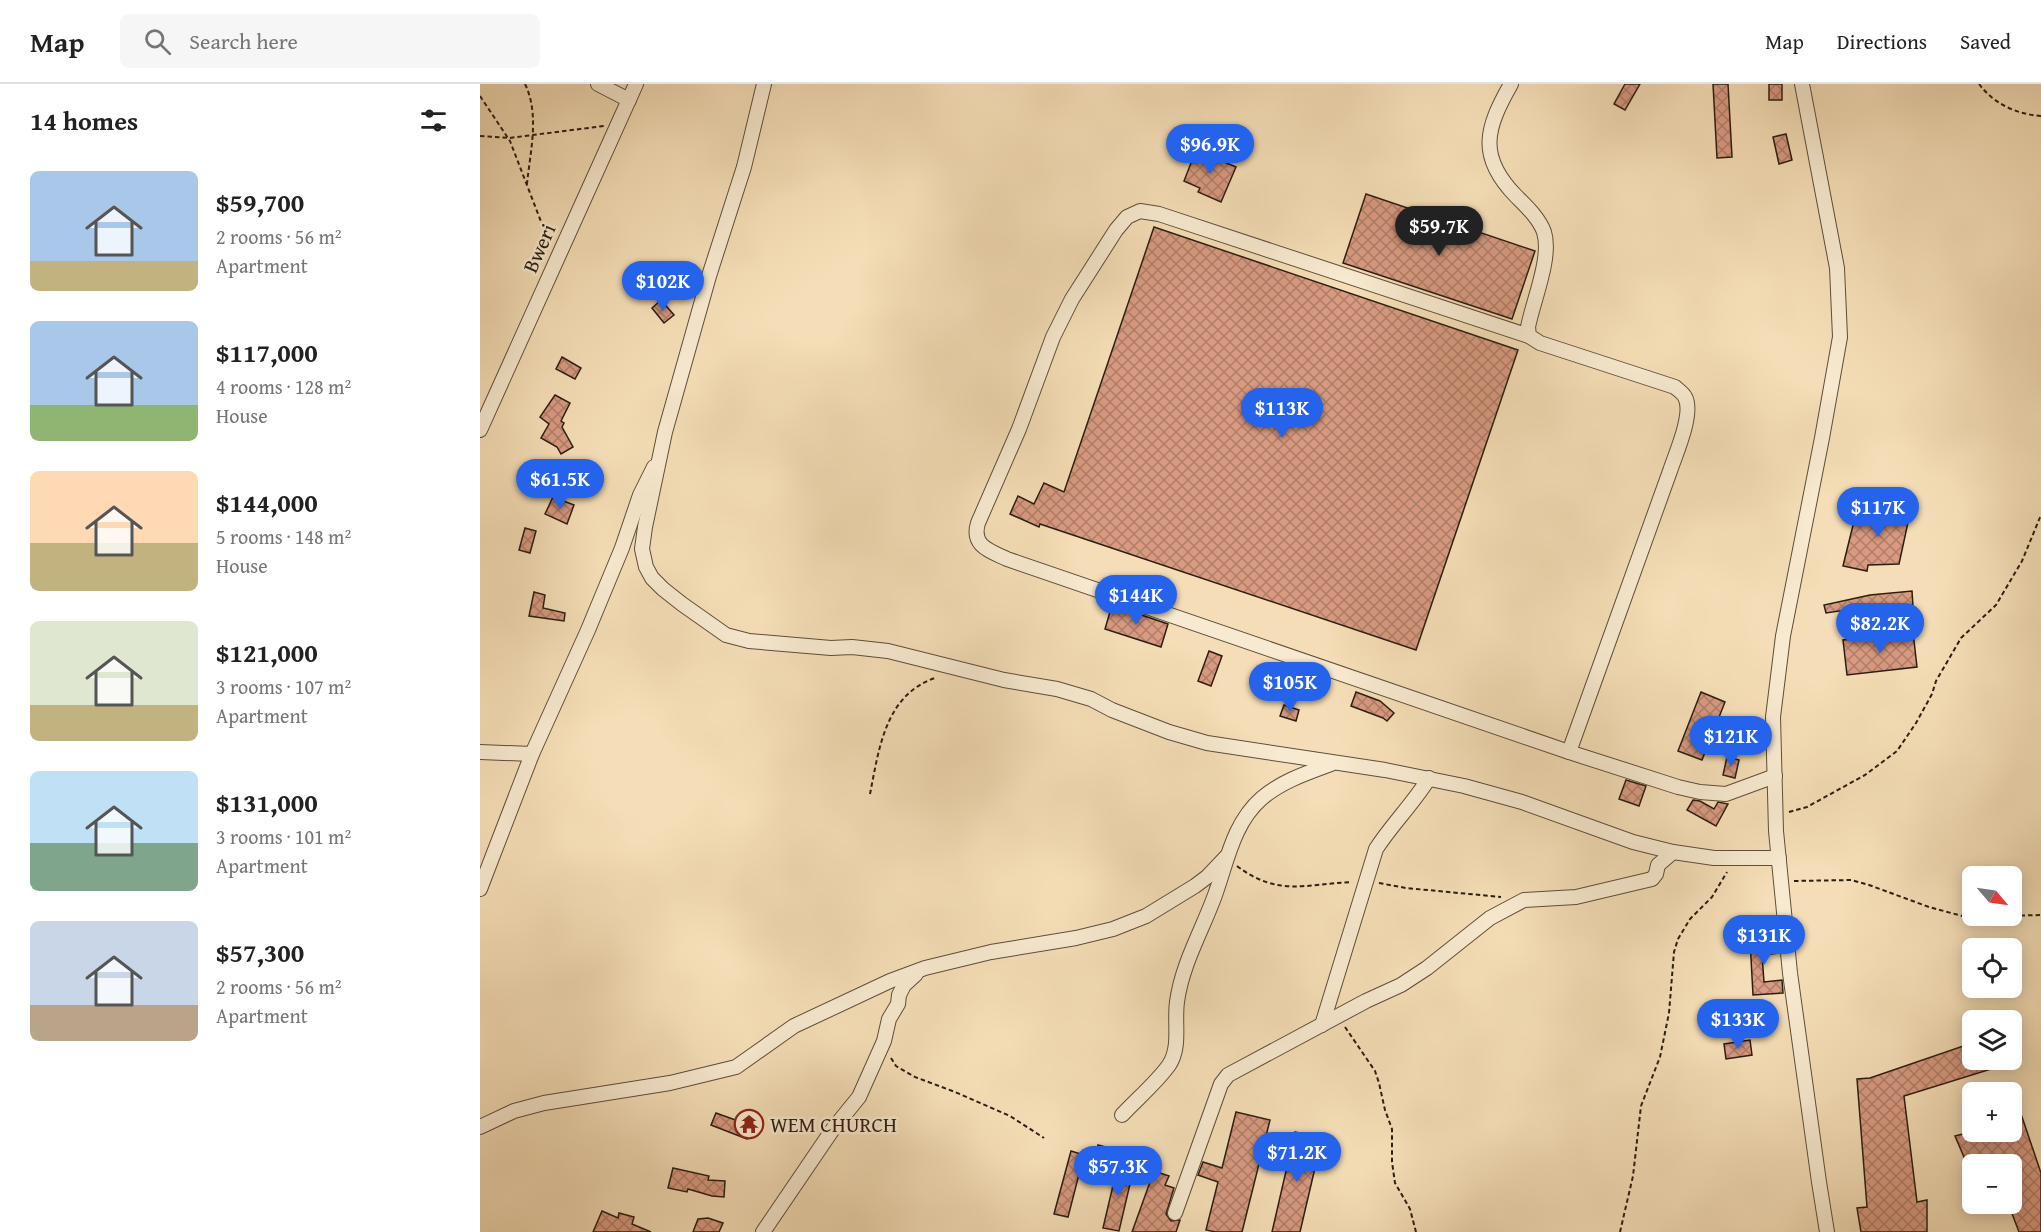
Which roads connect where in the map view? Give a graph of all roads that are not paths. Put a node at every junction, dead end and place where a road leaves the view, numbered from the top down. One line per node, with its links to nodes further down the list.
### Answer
1 (598, 84): 6 (street)
2 (636, 84): 6 (street, Bweri)
3 (764, 84): 9 (street)
4 (1511, 84): 7 (street)
5 (1802, 84): 14 (street)
6 (629, 100): 8 (street, Bweri)
7 (1529, 336): 11 (street); 11 (street)
8 (480, 429)
9 (661, 457): 12 (street); 13 (street)
10 (480, 752): 12 (street)
11 (1569, 752): 14 (street)
12 (532, 754): 19 (street)
13 (1333, 763): 15 (street); 17 (street)
14 (1775, 776): 18 (street)
15 (1429, 778): 16 (street); 21 (street)
16 (1673, 852): 18 (street); 21 (street)
17 (1226, 857): 20 (street); 22 (street)
18 (1779, 858): 26 (street)
19 (480, 889)
20 (925, 968): 23 (street); 25 (street)
21 (1322, 1025): 24 (street)
22 (1122, 1115)
23 (480, 1127)
24 (1175, 1213)
25 (763, 1232)
26 (1827, 1232)

